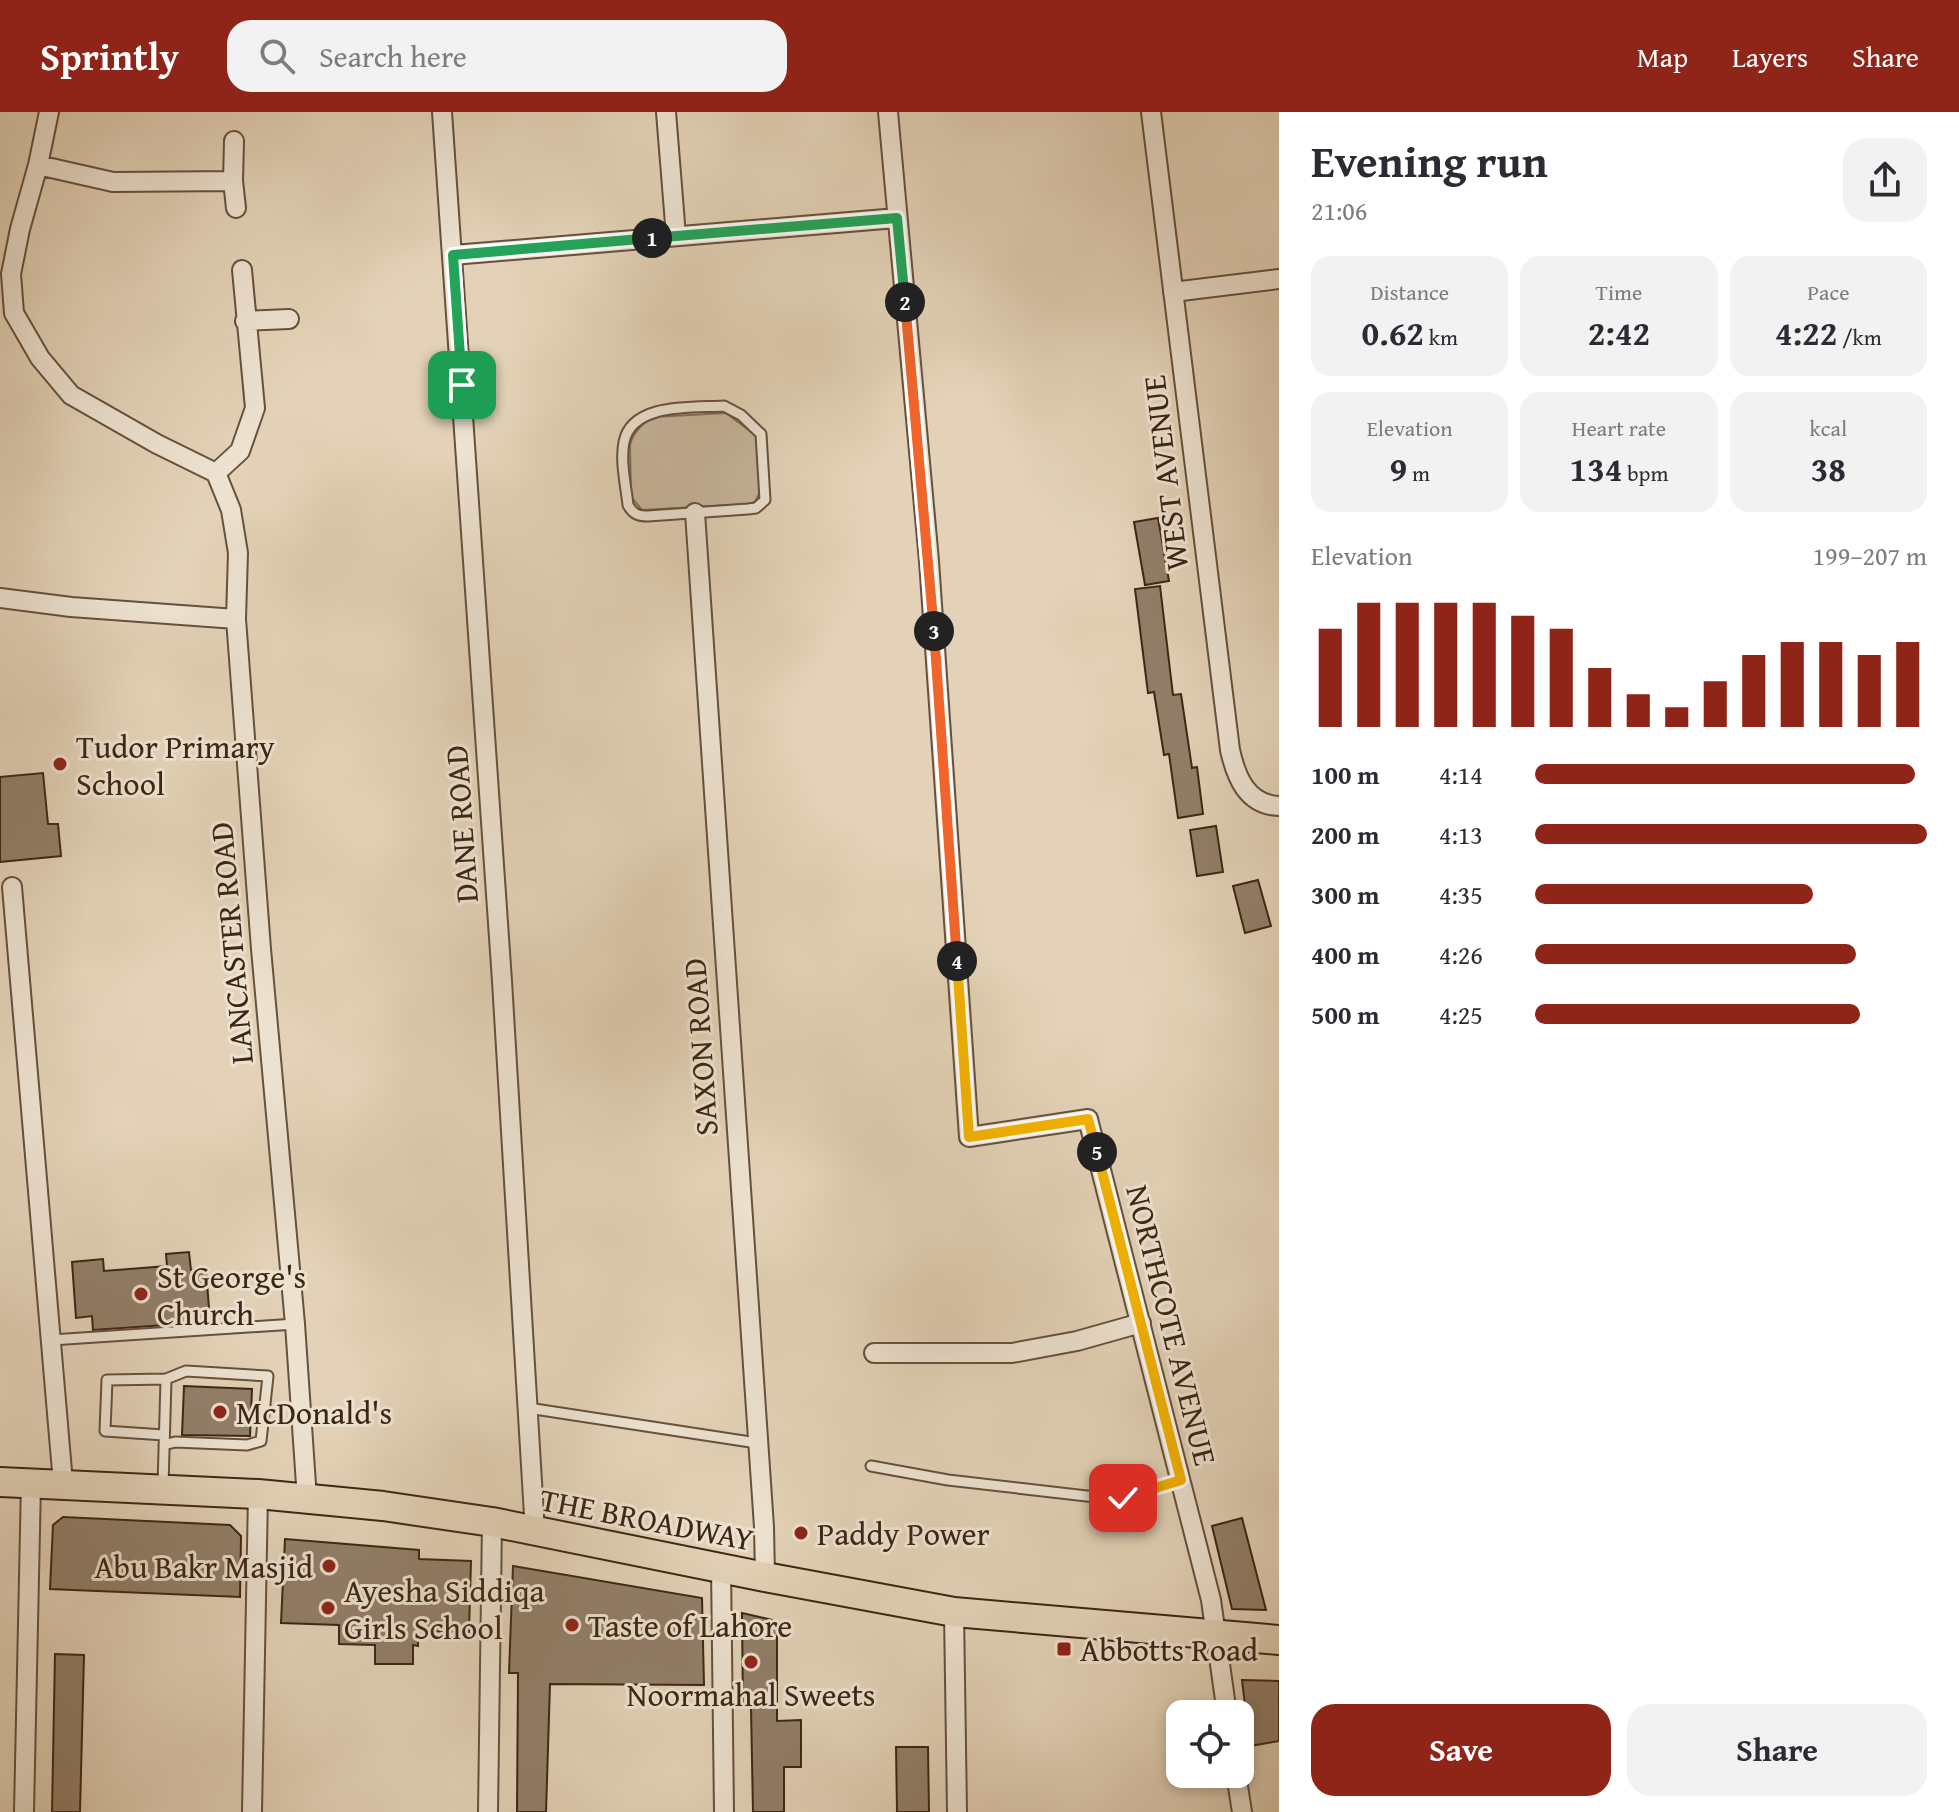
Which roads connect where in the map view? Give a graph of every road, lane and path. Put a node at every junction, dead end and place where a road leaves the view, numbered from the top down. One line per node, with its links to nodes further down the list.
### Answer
1 (49, 112): 7 (street)
2 (442, 112): 12 (street, DANE ROAD)
3 (666, 112): 11 (street)
4 (888, 112): 10 (street, NORTHCOTE AVENUE)
5 (1151, 112): 15 (street, WEST AVENUE)
6 (234, 141): 8 (street)
7 (38, 165): 8 (street); 16 (street)
8 (233, 181): 9 (street)
9 (236, 208)
10 (897, 218): 11 (street); 25 (street, NORTHCOTE AVENUE)
11 (676, 236): 12 (street)
12 (453, 255): 30 (street, DANE ROAD)
13 (242, 270): 18 (street)
14 (1279, 279): 15 (street)
15 (1173, 292): 23 (street, WEST AVENUE)
16 (7, 317): 19 (street)
17 (289, 319): 18 (street)
18 (245, 321): 19 (street)
19 (216, 473): 22 (street, LANCASTER ROAD)
20 (695, 513): 20 (lane); 32 (street, SAXON ROAD)
21 (0, 598): 22 (street)
22 (236, 619): 26 (street, LANCASTER ROAD)
23 (1278, 811)
24 (12, 887): 27 (street)
25 (1141, 1323): 28 (street); 34 (street, NORTHCOTE AVENUE)
26 (295, 1324): 27 (lane); 40 (street, LANCASTER ROAD)
27 (51, 1340): 37 (street)
28 (874, 1353)
29 (166, 1379): 31 (lane); 31 (lane); 31 (lane)
30 (528, 1408): 32 (lane); 42 (street, DANE ROAD)
31 (164, 1440): 38 (lane)
32 (757, 1443): 44 (street, SAXON ROAD)
33 (871, 1466): 34 (lane)
34 (1181, 1480): 46 (street, NORTHCOTE AVENUE)
35 (0, 1482): 36 (main road, THE BROADWAY)
36 (31, 1483): 37 (main road, THE BROADWAY); 50 (street)
37 (63, 1483): 38 (main road, THE BROADWAY)
38 (163, 1489): 39 (main road, THE BROADWAY)
39 (258, 1494): 40 (main road, THE BROADWAY); 51 (street)
40 (307, 1499): 41 (main road, THE BROADWAY)
41 (492, 1522): 42 (main road, THE BROADWAY); 52 (street)
42 (535, 1532): 43 (main road, THE BROADWAY)
43 (721, 1568): 44 (main road, THE BROADWAY); 53 (street)
44 (765, 1577): 45 (main road, THE BROADWAY)
45 (954, 1612): 46 (main road, THE BROADWAY); 54 (street)
46 (1215, 1636): 47 (main road, THE BROADWAY); 48 (street, NORTHCOTE AVENUE)
47 (1279, 1640)
48 (1225, 1700)
49 (1238, 1788): 55 (street)
50 (24, 1812)
51 (252, 1812)
52 (488, 1812)
53 (724, 1812)
54 (957, 1812)
55 (1242, 1812)

